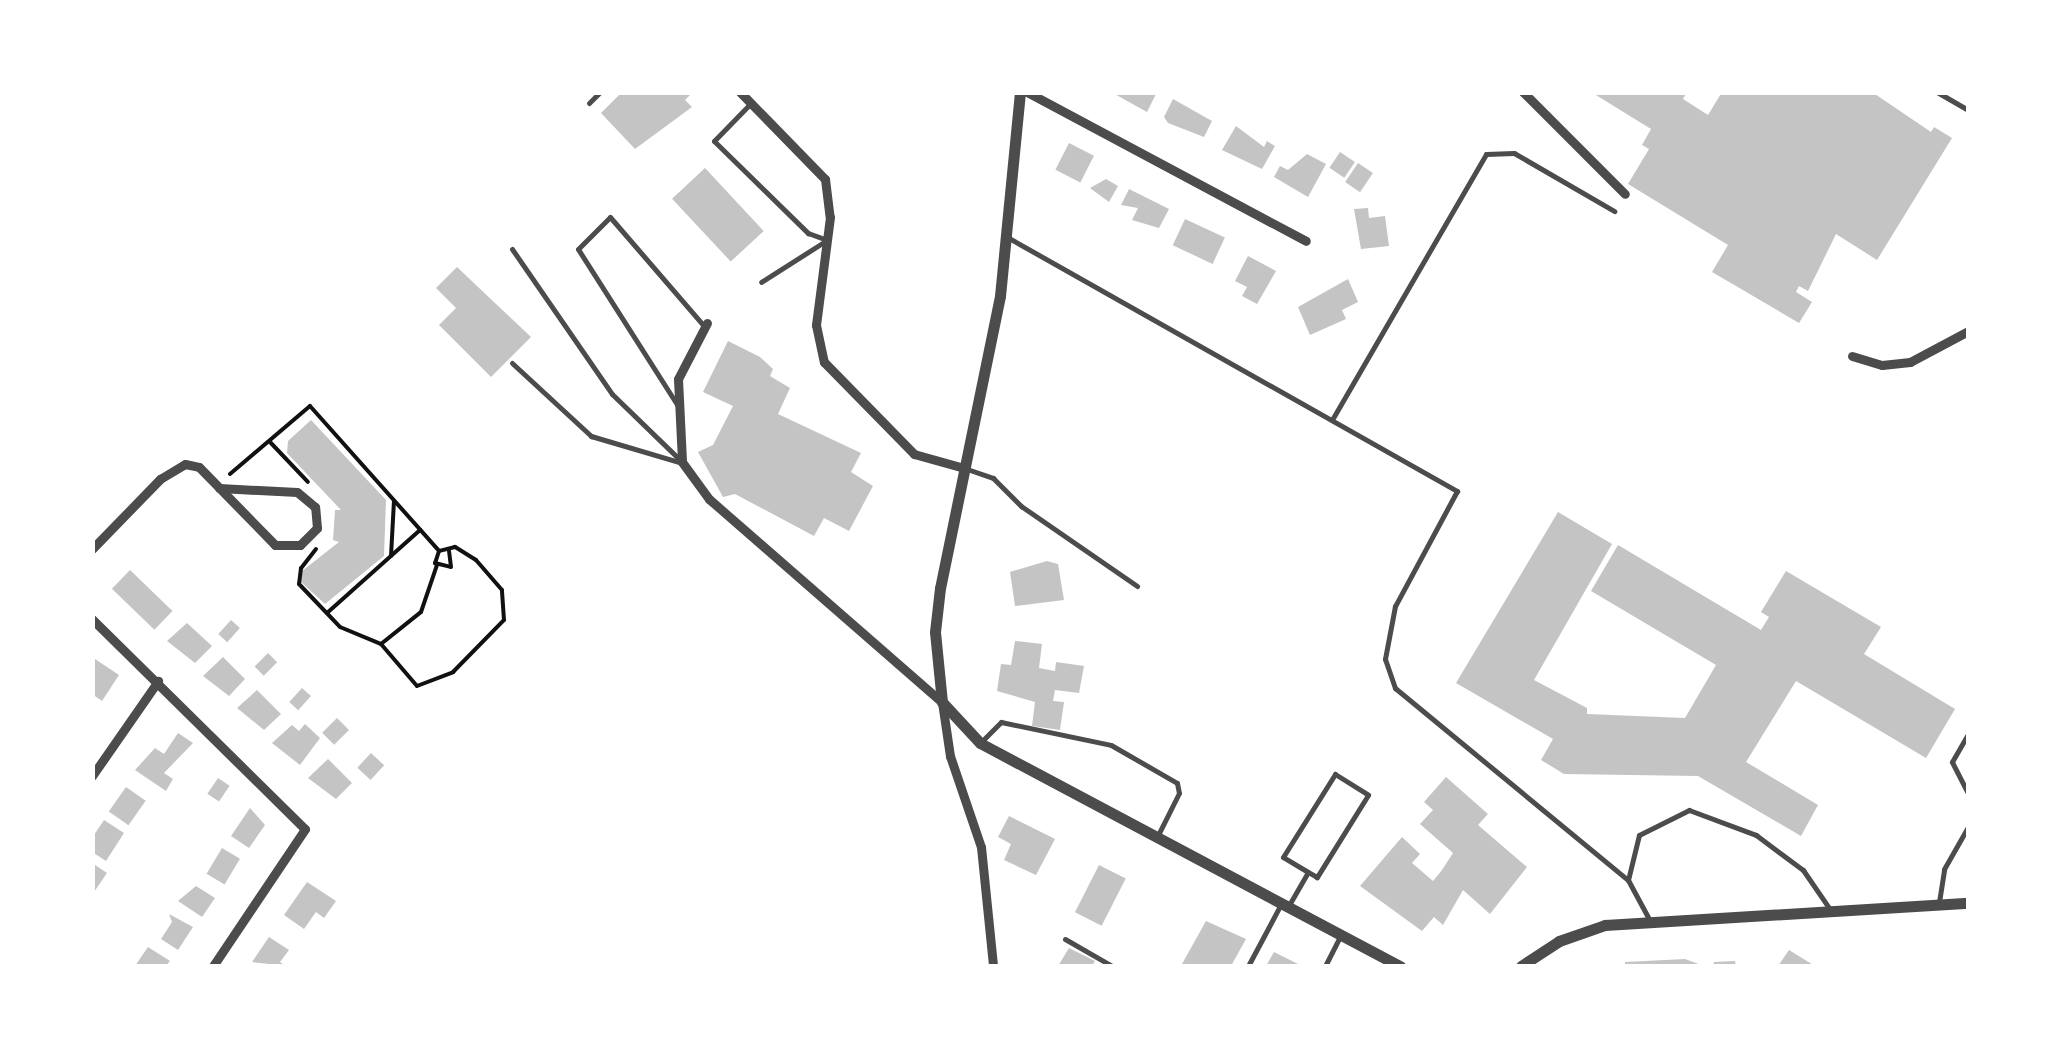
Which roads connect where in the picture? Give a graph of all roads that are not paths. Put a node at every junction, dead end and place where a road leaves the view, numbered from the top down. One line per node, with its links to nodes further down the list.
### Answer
1 (600, 92): 6 (lane)
2 (740, 92): 7 (street)
3 (1024, 92): 11 (street); 13 (street)
4 (1523, 92): 9 (street)
5 (1936, 92): 8 (lane)
6 (589, 103)
7 (752, 103): 12 (street); 12 (lane)
8 (1968, 110)
9 (1625, 194)
10 (1614, 211): 21 (lane)
11 (1006, 236): 21 (lane); 23 (street)
12 (827, 240): 15 (lane); 23 (street)
13 (1306, 241)
14 (512, 249): 22 (lane)
15 (761, 282)
16 (706, 325): 20 (street); 20 (lane)
17 (1968, 331): 18 (street)
18 (1852, 356)
19 (512, 362): 22 (lane)
20 (679, 408): 22 (street)
21 (1333, 418): 37 (lane)
22 (682, 462): 29 (street)
23 (964, 468): 26 (lane); 29 (street)
24 (219, 488): 24 (street); 25 (street)
25 (92, 548)
26 (1137, 586)
27 (92, 619): 28 (street)
28 (158, 681): 32 (street); 45 (street)
29 (942, 702): 31 (street); 46 (street)
30 (1968, 734): 33 (lane)
31 (980, 743): 35 (street); 35 (lane)
32 (92, 776)
33 (1968, 793)
34 (1968, 830): 39 (lane)
35 (1156, 840): 40 (street)
36 (1308, 872): 36 (lane); 40 (lane)
37 (1628, 880): 41 (lane); 42 (lane)
38 (1968, 903): 39 (street)
39 (1939, 904): 41 (street)
40 (1284, 906): 43 (street); 48 (lane)
41 (1829, 908): 42 (street)
42 (1650, 922): 51 (street)
43 (1340, 936): 49 (lane); 50 (street)
44 (1065, 939): 47 (lane)
45 (212, 966)
46 (994, 966)
47 (1112, 966)
48 (1248, 966)
49 (1326, 966)
50 (1400, 966)
51 (1521, 966)

